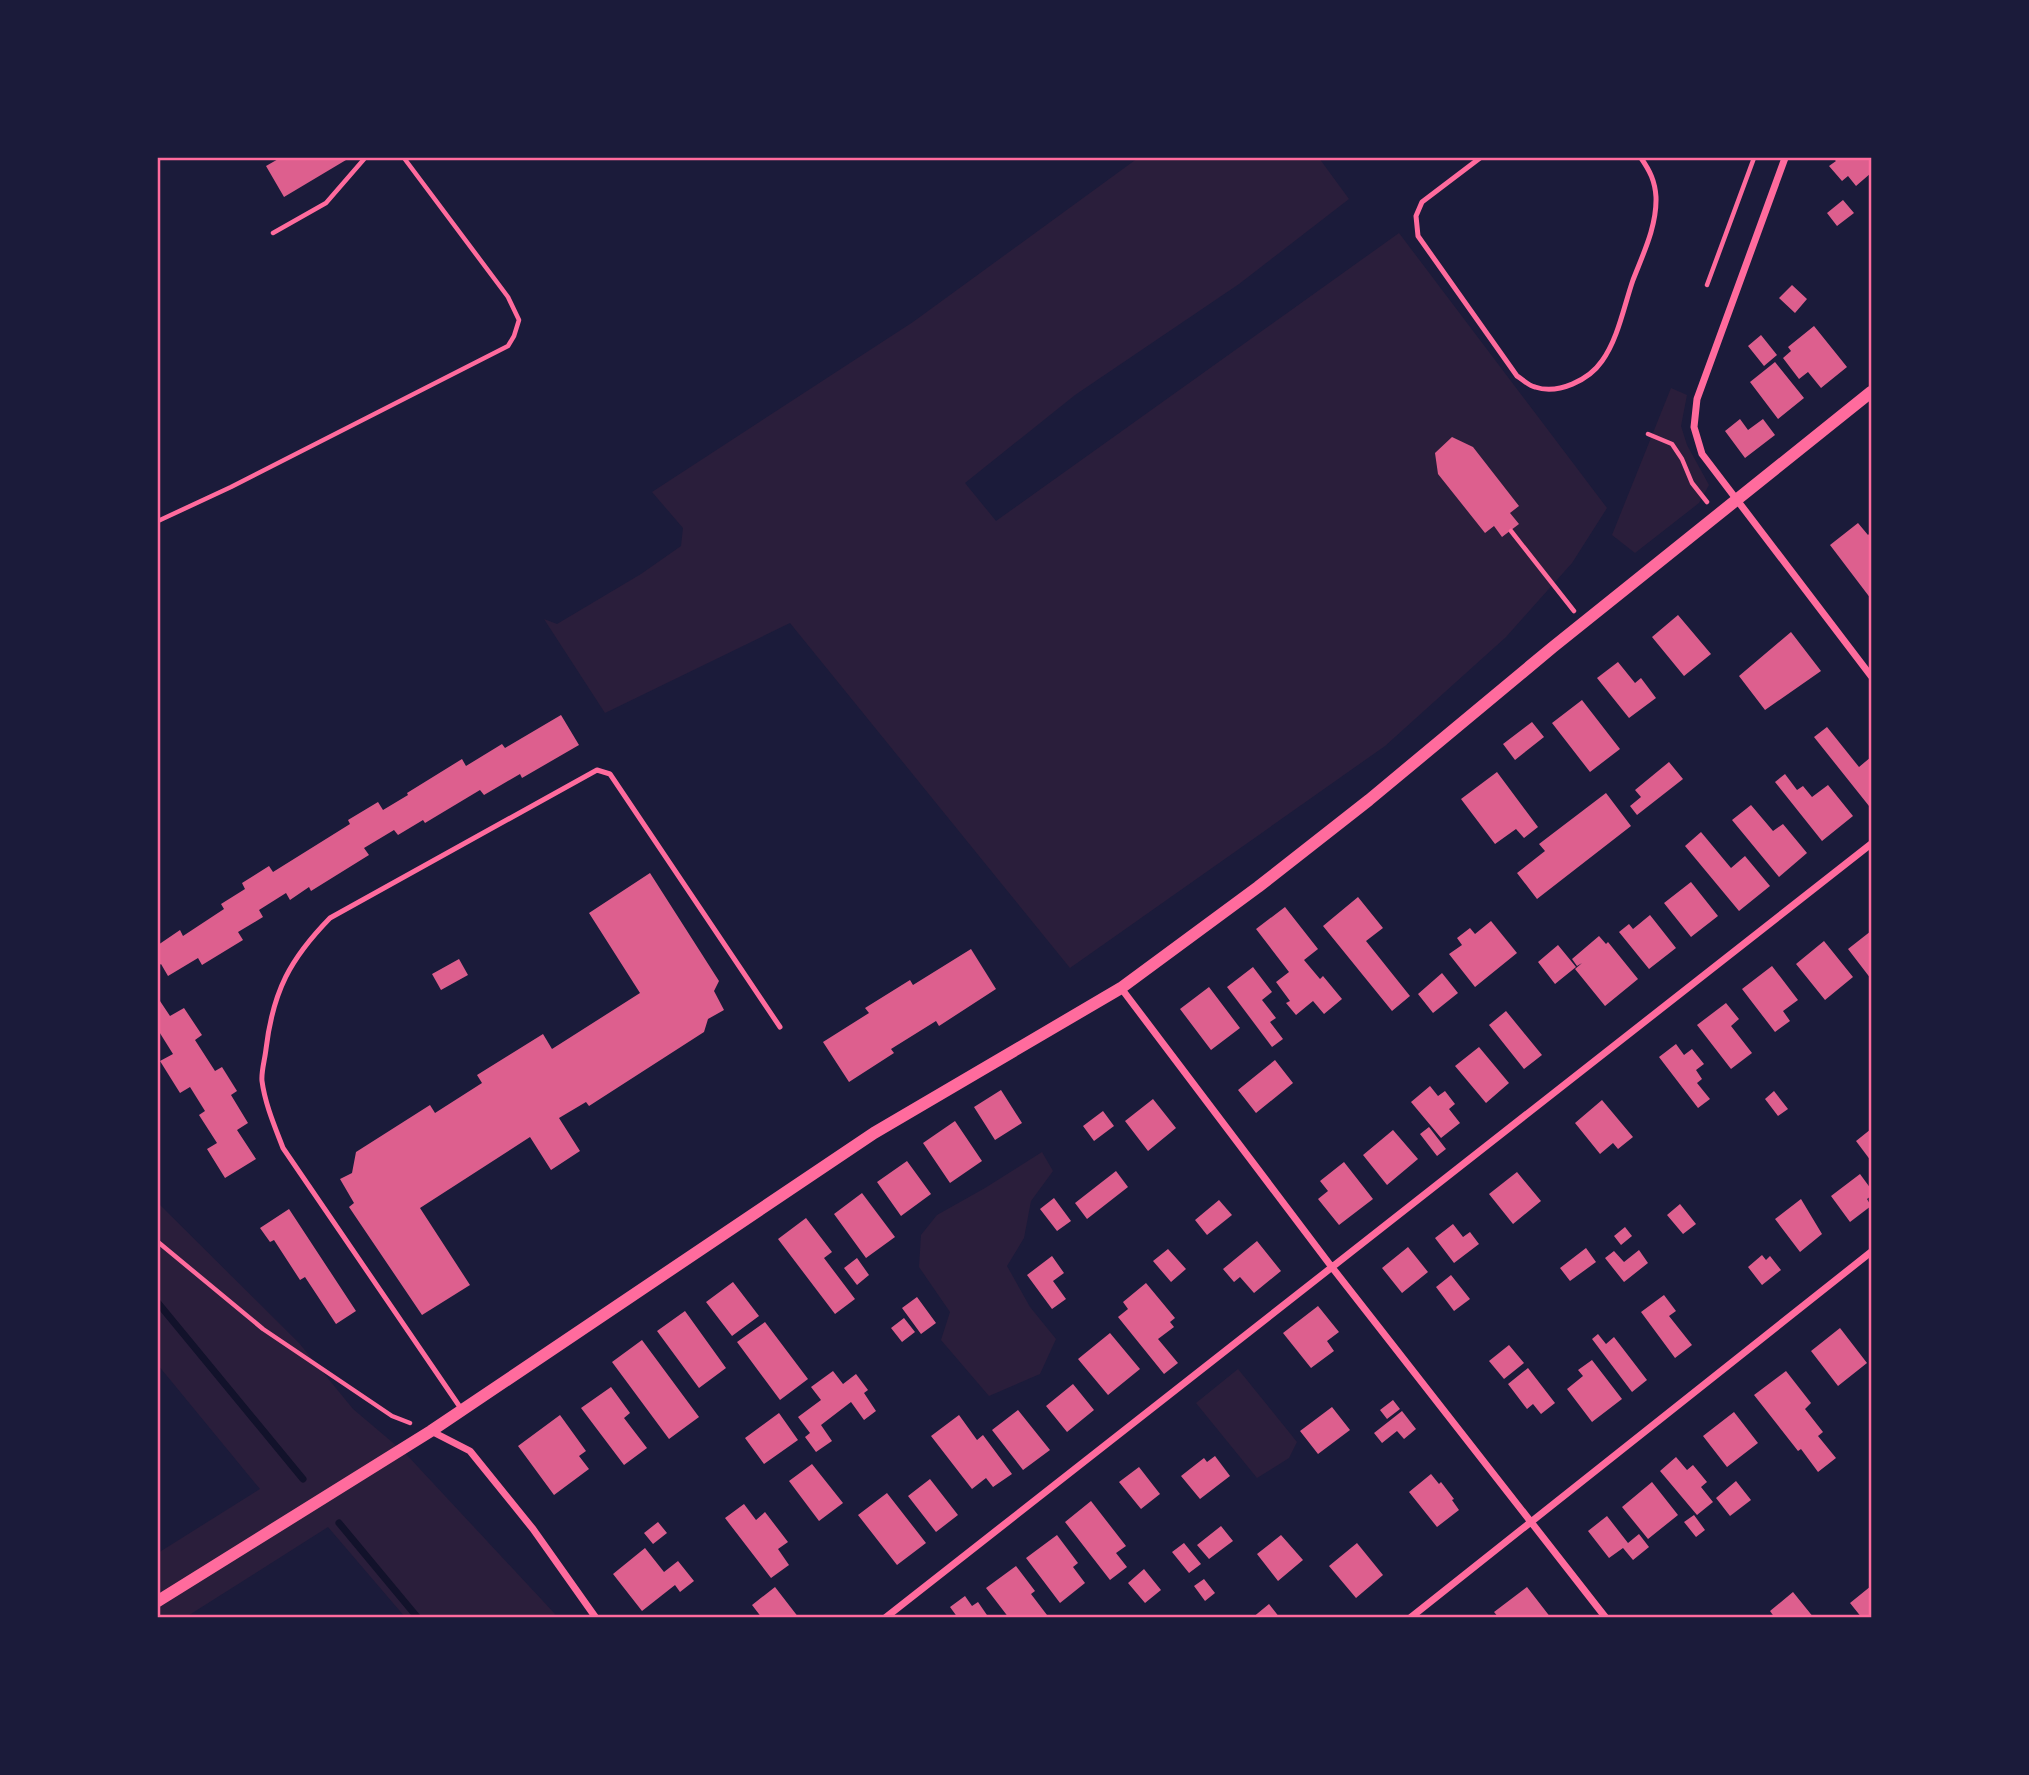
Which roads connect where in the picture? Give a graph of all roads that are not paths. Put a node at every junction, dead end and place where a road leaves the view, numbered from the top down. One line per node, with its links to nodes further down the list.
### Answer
1 (1480, 158): 2 (lane)
2 (1641, 158)
3 (1785, 158): 5 (street)
4 (1871, 392): 5 (street)
5 (1735, 500): 6 (street); 8 (street)
6 (1871, 677)
7 (1871, 844): 11 (street)
8 (1121, 988): 11 (street); 12 (street)
9 (780, 1027): 12 (lane)
10 (1871, 1252): 14 (street)
11 (1331, 1266): 14 (street); 17 (street)
12 (462, 1410): 13 (street)
13 (430, 1431): 15 (street); 16 (street)
14 (1531, 1522): 18 (street); 19 (street)
15 (158, 1601)
16 (596, 1618)
17 (885, 1618)
18 (1410, 1618)
19 (1606, 1618)

